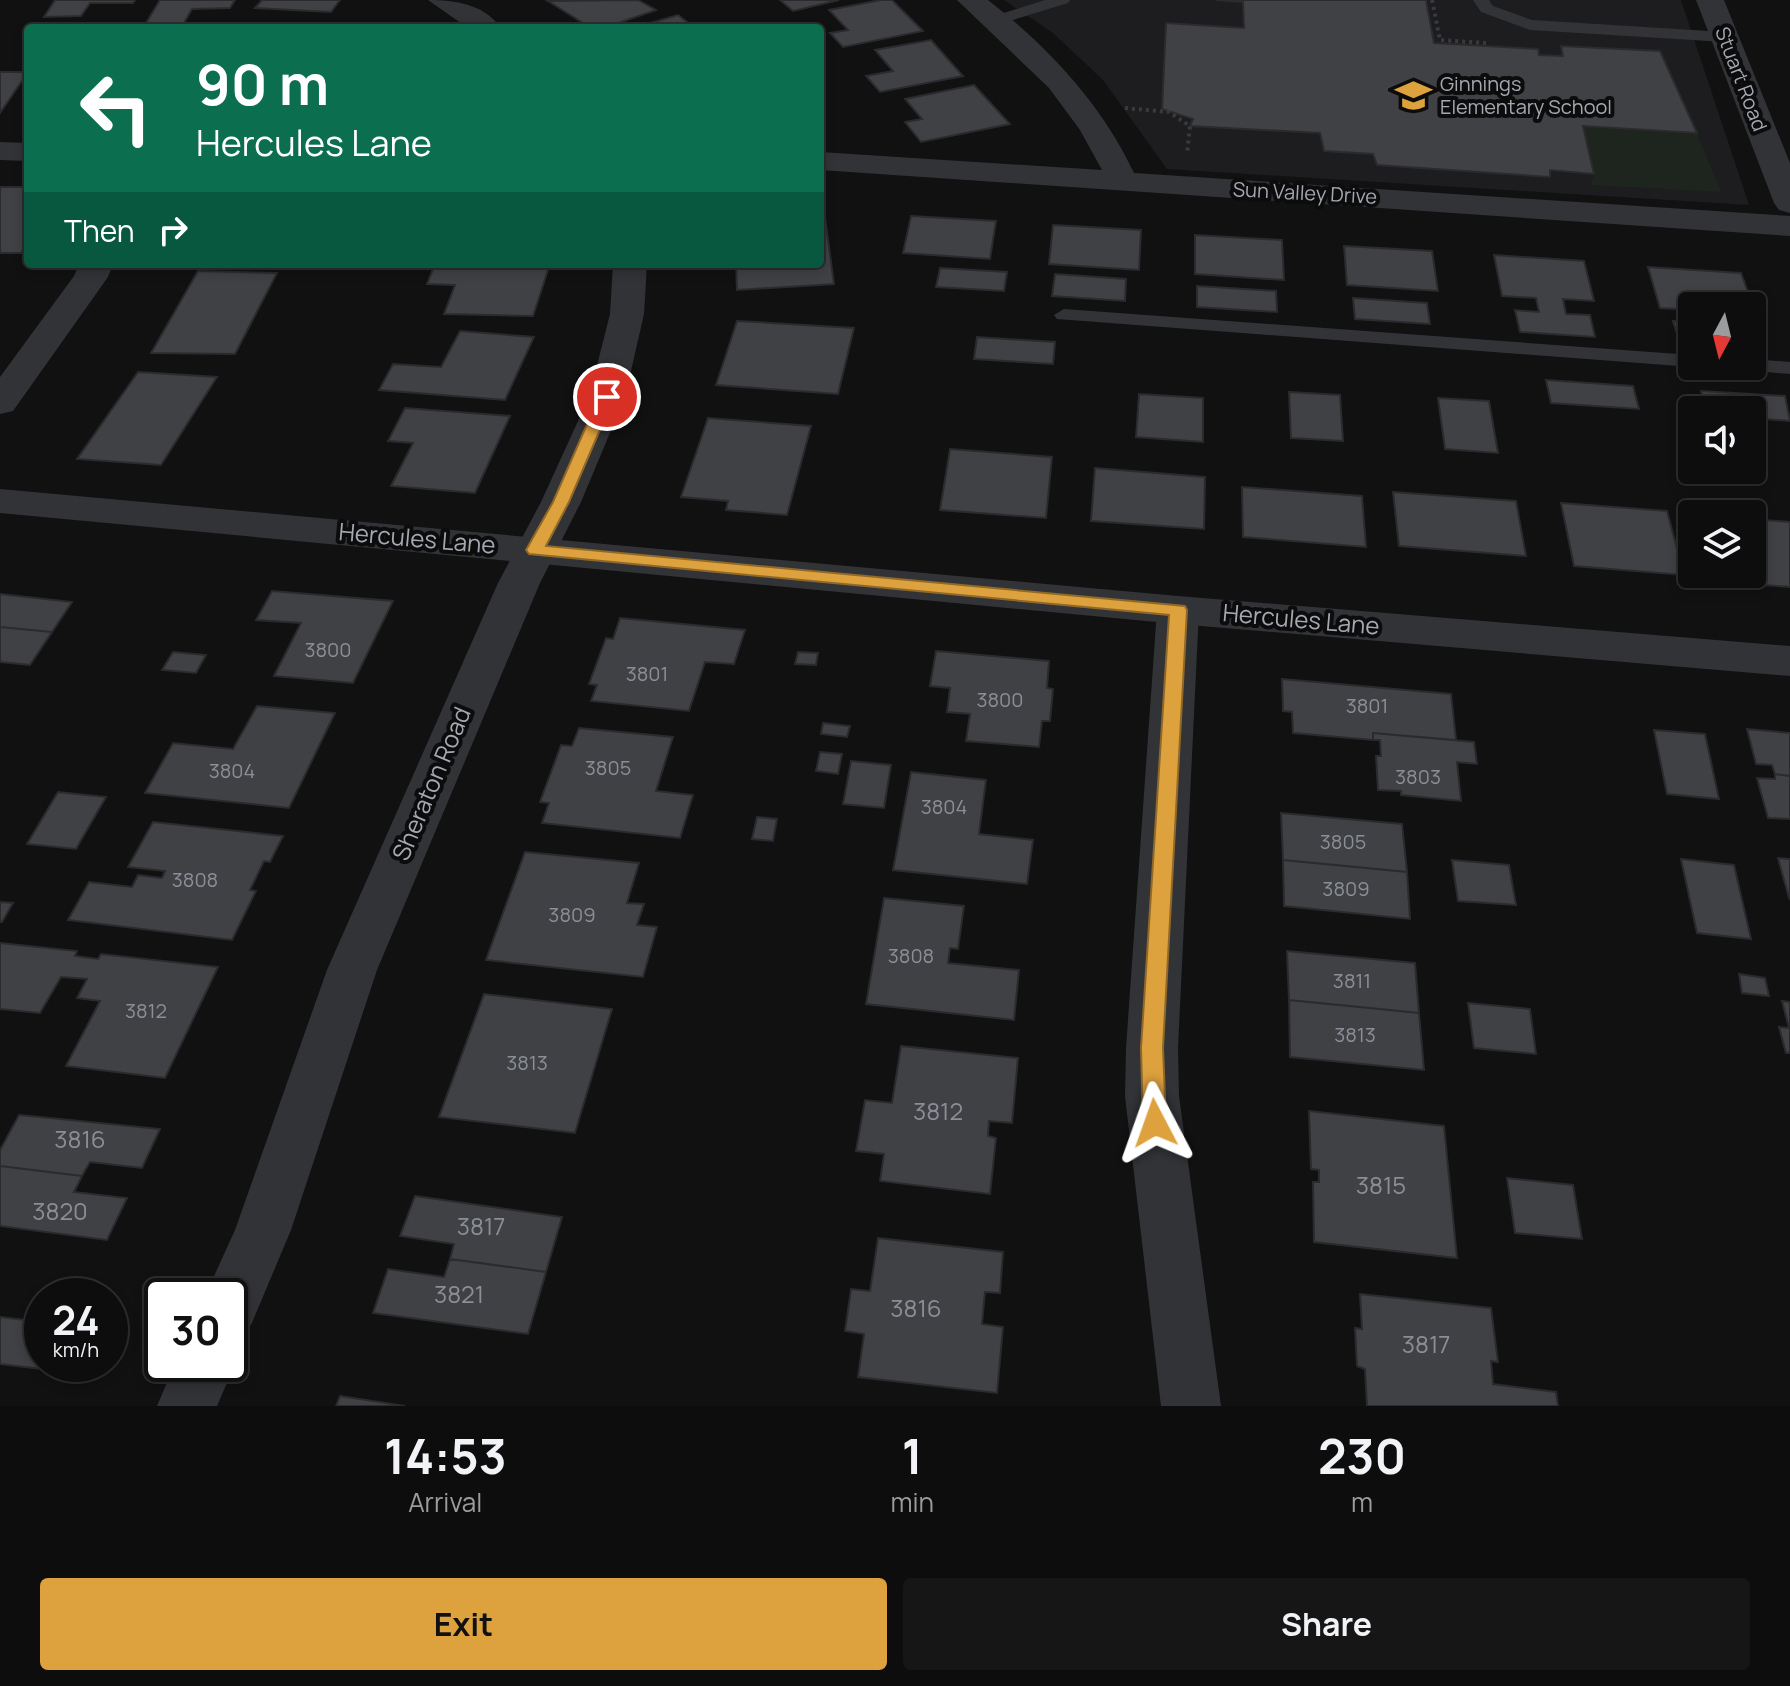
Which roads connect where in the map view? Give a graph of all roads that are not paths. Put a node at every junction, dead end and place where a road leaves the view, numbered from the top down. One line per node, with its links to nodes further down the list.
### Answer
1 (442, 0): 7 (street)
2 (971, 0): 6 (street)
3 (1062, 0): 6 (lane)
4 (1481, 0): 8 (lane)
5 (1710, 0): 8 (street, Stuart Road)
6 (997, 20): 12 (street)
7 (481, 24)
8 (1725, 37): 13 (street, Stuart Road)
9 (0, 151): 10 (street)
10 (24, 152)
11 (824, 161): 12 (street, Sun Valley Drive)
12 (1123, 182): 14 (street, Sun Valley Drive)
13 (1790, 203)
14 (1790, 226)
15 (94, 268): 21 (street)
16 (630, 268): 23 (street, Sheraton Road)
17 (1064, 315): 18 (lane)
18 (1678, 360)
19 (1766, 366): 20 (lane)
20 (1790, 368)
21 (0, 403)
22 (0, 501): 23 (street, Hercules Lane)
23 (535, 550): 24 (street, Hercules Lane); 26 (street, Sheraton Road)
24 (1178, 610): 25 (street, Hercules Lane); 29 (street)
25 (1790, 661)
26 (242, 1278)
27 (197, 1382): 28 (street)
28 (187, 1406)
29 (1191, 1406)

